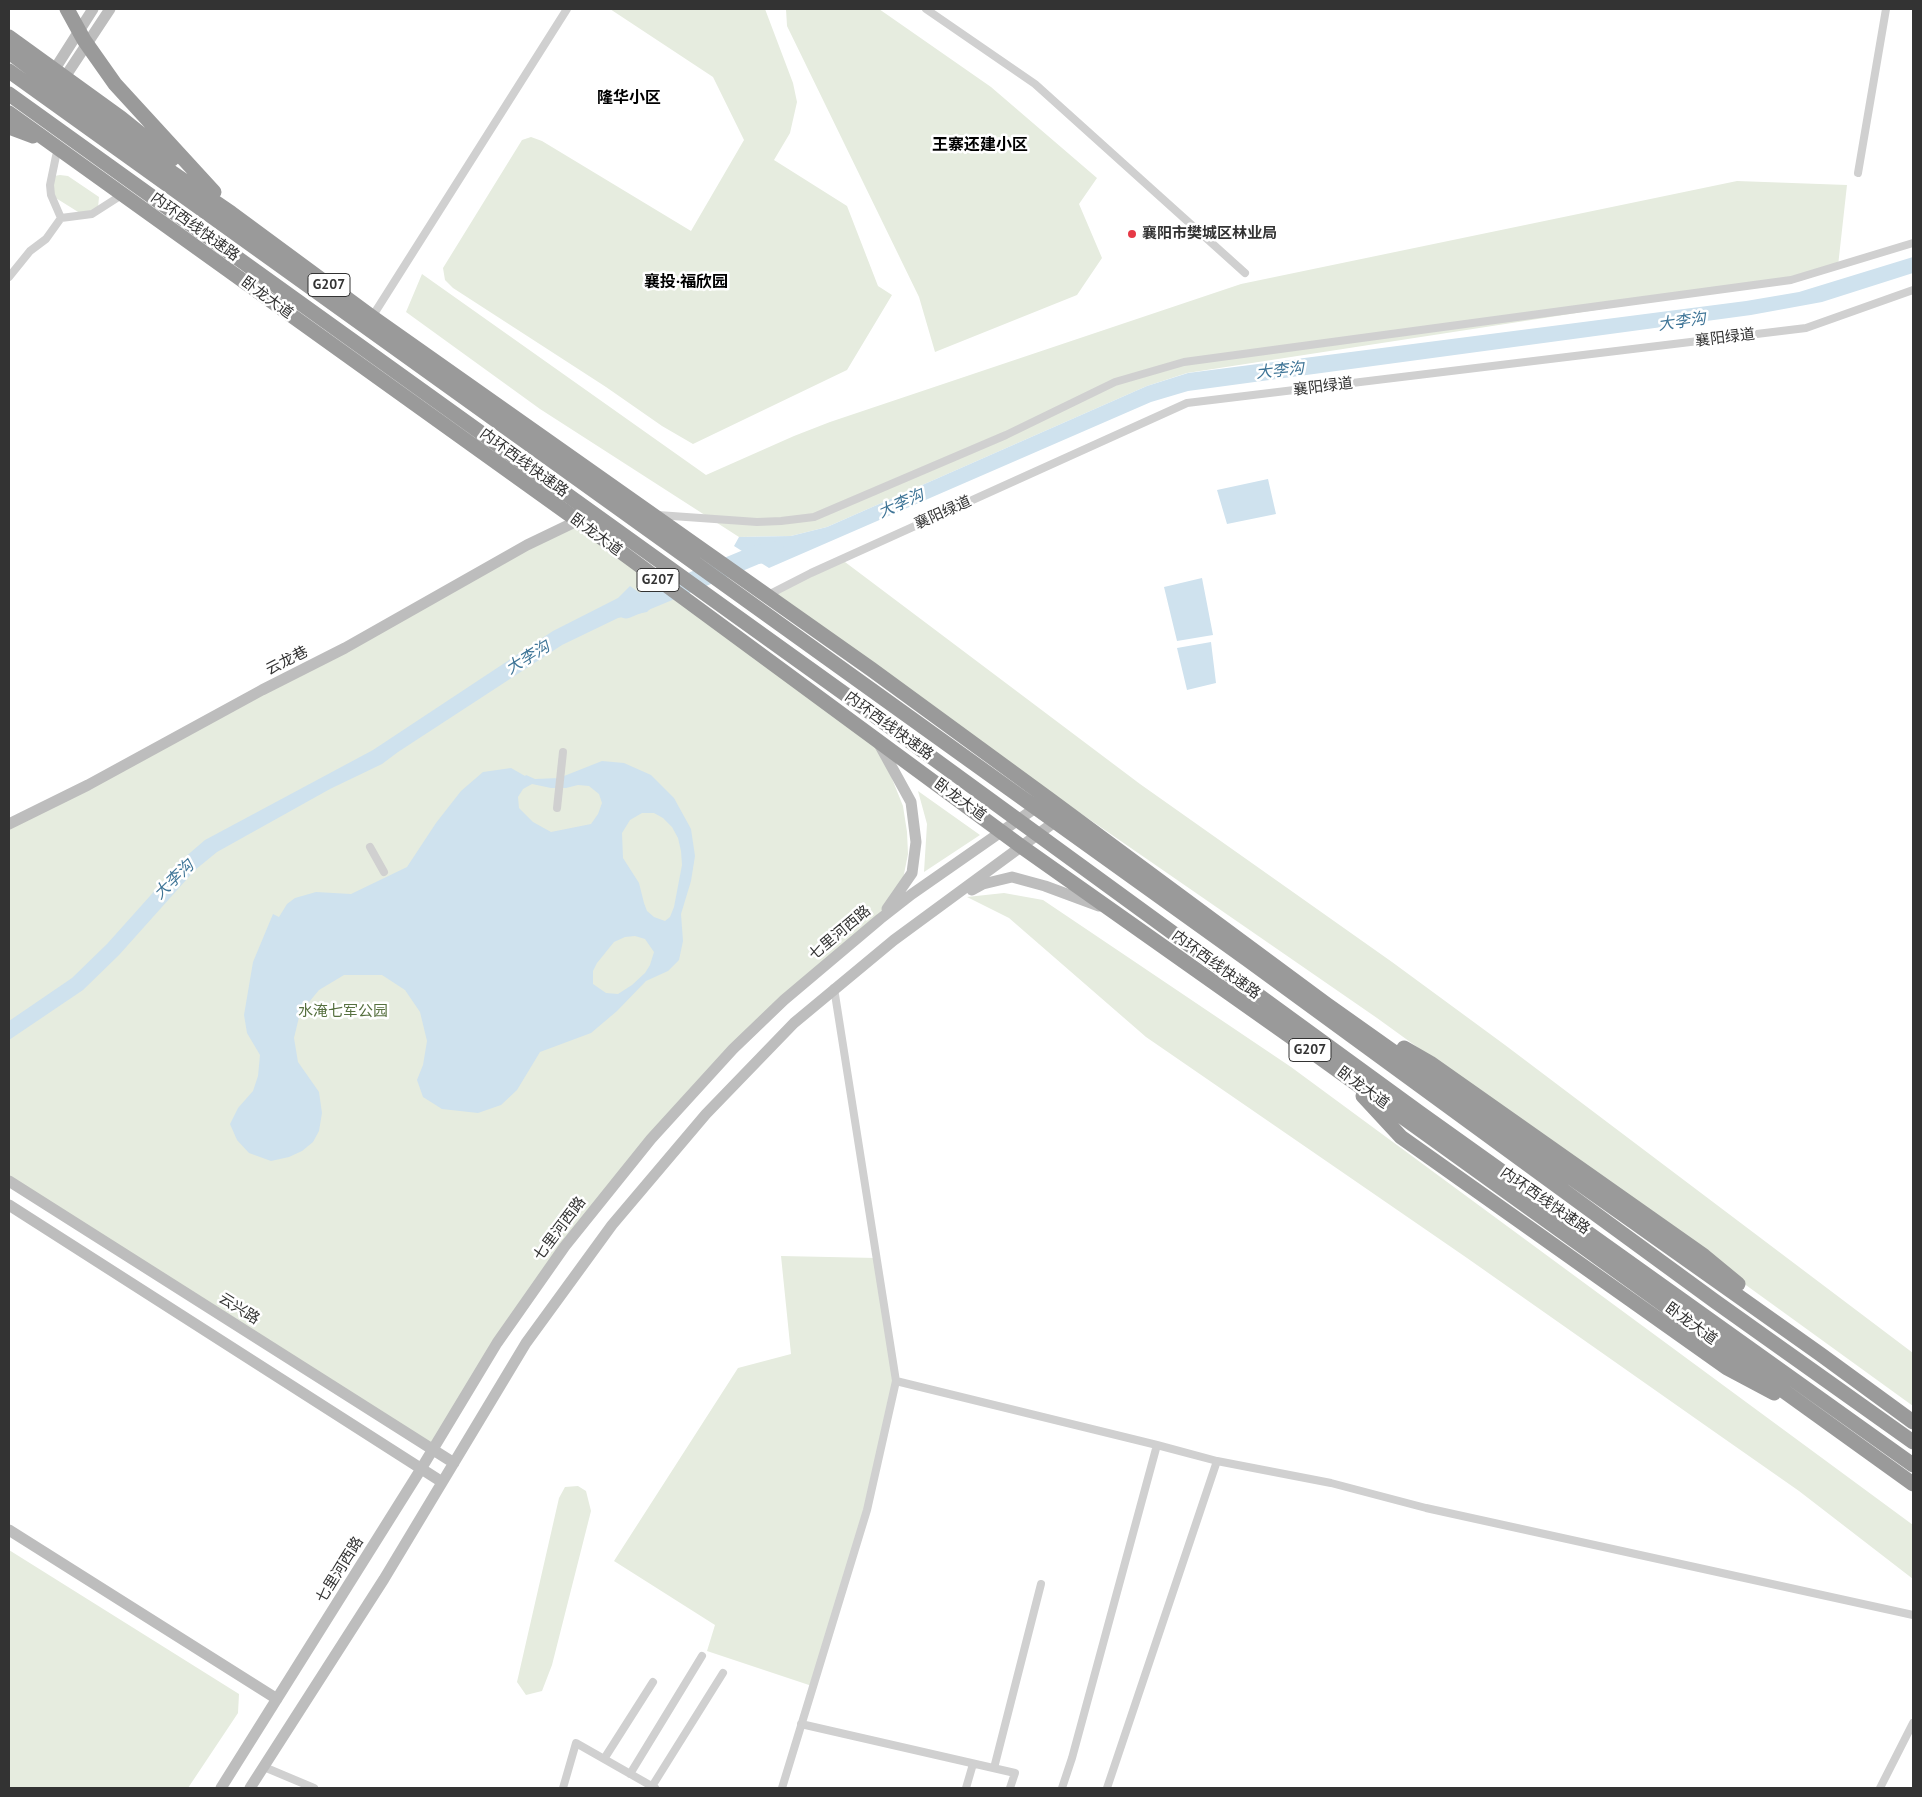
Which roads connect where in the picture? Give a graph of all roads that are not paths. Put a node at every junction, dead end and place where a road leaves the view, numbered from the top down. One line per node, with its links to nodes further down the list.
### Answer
1 (67, 9): 18 (highway)
2 (93, 9): 12 (street)
3 (110, 9): 12 (street)
4 (567, 9): 25 (street)
5 (926, 9): 22 (street)
6 (1886, 9): 17 (street)
7 (9, 37): 18 (highway)
8 (9, 42): 10 (highway)
9 (9, 52): 10 (highway, G207)
10 (30, 68): 12 (highway, G207)
11 (9, 71): 26 (highway, 内环西线快速路)
12 (52, 85): 25 (highway, G207)
13 (9, 94): 27 (highway, 内环西线快速路)
14 (9, 113): 16 (highway); 29 (highway, 卧龙大道 / G207)
15 (9, 127): 16 (highway)
16 (58, 150): 20 (street); 27 (highway)
17 (1858, 173)
18 (210, 189): 26 (highway)
19 (117, 198): 20 (street)
20 (62, 218): 23 (street)
21 (1913, 243): 28 (street)
22 (1245, 273)
23 (9, 277)
24 (1913, 290): 30 (street, 襄阳绿道)
25 (372, 316): 28 (highway, G207)
26 (511, 430): 44 (highway, 内环西线快速路)
27 (499, 445): 46 (highway, 内环西线快速路)
28 (651, 514): 30 (highway, G207)
29 (577, 521): 31 (highway, 卧龙大道 / G207); 36 (street, 云龙巷)
30 (766, 596): 33 (highway, G207)
31 (876, 739): 37 (highway, 卧龙大道 / G207); 43 (street)
32 (563, 752): 34 (street)
33 (1049, 799): 35 (highway, G207); 37 (street, 七里河西路)
34 (556, 808)
35 (1067, 813): 38 (street); 49 (highway, G207)
36 (9, 824)
37 (1001, 831): 38 (highway, 卧龙大道 / G207); 43 (street, 七里河西路)
38 (1022, 846): 41 (highway, 卧龙大道 / G207); 42 (street)
39 (370, 847): 40 (street)
40 (384, 872)
41 (1115, 912): 42 (street); 52 (highway, 卧龙大道 / G207)
42 (929, 914): 45 (street)
43 (880, 919): 55 (street, 七里河西路)
44 (1248, 960): 49 (highway); 53 (highway, 内环西线快速路)
45 (834, 988): 50 (street); 57 (street)
46 (1300, 1026): 52 (highway); 58 (highway, 内环西线快速路)
47 (9, 1181): 55 (street, 云兴路)
48 (9, 1205): 59 (street)
49 (1820, 1354): 51 (highway, G207)
50 (896, 1381): 54 (street); 70 (street)
51 (1913, 1422)
52 (1829, 1423): 61 (highway, 卧龙大道 / G207)
53 (1913, 1442)
54 (1157, 1444): 56 (street); 84 (street)
55 (433, 1449): 57 (street, 云兴路); 59 (street, 七里河西路)
56 (1217, 1461): 64 (street); 85 (street)
57 (454, 1463): 60 (street)
58 (1913, 1465)
59 (421, 1468): 60 (street); 68 (street, 七里河西路)
60 (442, 1482): 73 (street)
61 (1913, 1484)
62 (9, 1530): 68 (street)
63 (1041, 1584): 74 (street)
64 (1913, 1615)
65 (702, 1656): 75 (street)
66 (723, 1672): 80 (street)
67 (653, 1682): 71 (street)
68 (277, 1699): 76 (street, 七里河西路)
69 (1913, 1723): 86 (street)
70 (800, 1724): 72 (street); 81 (street)
71 (604, 1759): 75 (street); 79 (street)
72 (973, 1764): 74 (street); 82 (street)
73 (264, 1767): 77 (street); 78 (street)
74 (994, 1768): 83 (street)
75 (630, 1774): 80 (street)
76 (221, 1788)
77 (250, 1788)
78 (314, 1788)
79 (563, 1788)
80 (652, 1788)
81 (782, 1788)
82 (966, 1788)
83 (1010, 1788)
84 (1062, 1788)
85 (1107, 1788)
86 (1880, 1788)

